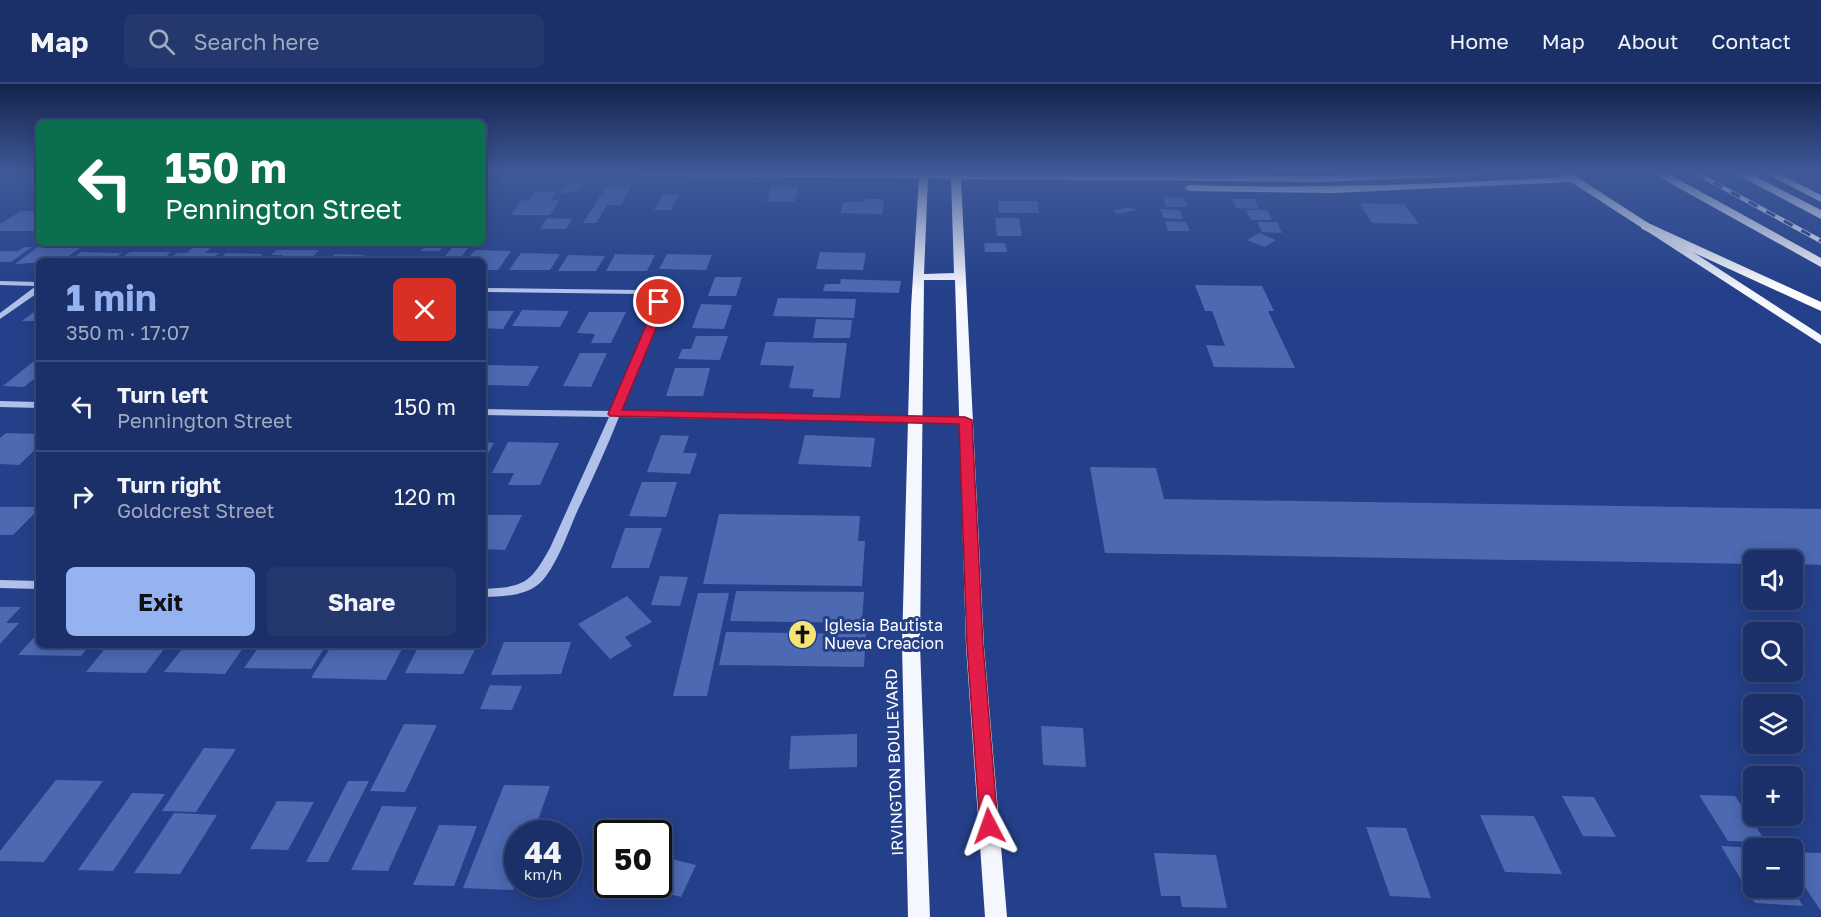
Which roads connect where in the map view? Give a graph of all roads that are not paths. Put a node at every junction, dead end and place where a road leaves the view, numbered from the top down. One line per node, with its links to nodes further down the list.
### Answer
1 (923, 212): 8 (main road, IRVINGTON BOULEVARD)
2 (958, 212): 7 (main road)
3 (1624, 212): 5 (main road)
4 (1728, 212): 6 (highway)
5 (1646, 226): 13 (highway); 15 (main road)
6 (1821, 263)
7 (961, 276): 8 (main road); 21 (main road)
8 (920, 277): 20 (main road, IRVINGTON BOULEVARD)
9 (0, 283): 10 (street)
10 (36, 286)
11 (36, 288): 14 (street)
12 (486, 290): 19 (street)
13 (1821, 307)
14 (0, 317)
15 (1821, 340)
16 (0, 404): 17 (street)
17 (36, 405)
18 (486, 412): 19 (street)
19 (614, 414): 20 (street); 24 (street)
20 (916, 419): 21 (street); 25 (main road, IRVINGTON BOULEVARD)
21 (965, 420): 26 (main road)
22 (0, 584): 23 (street)
23 (36, 585)
24 (486, 593)
25 (919, 917)
26 (996, 917)

